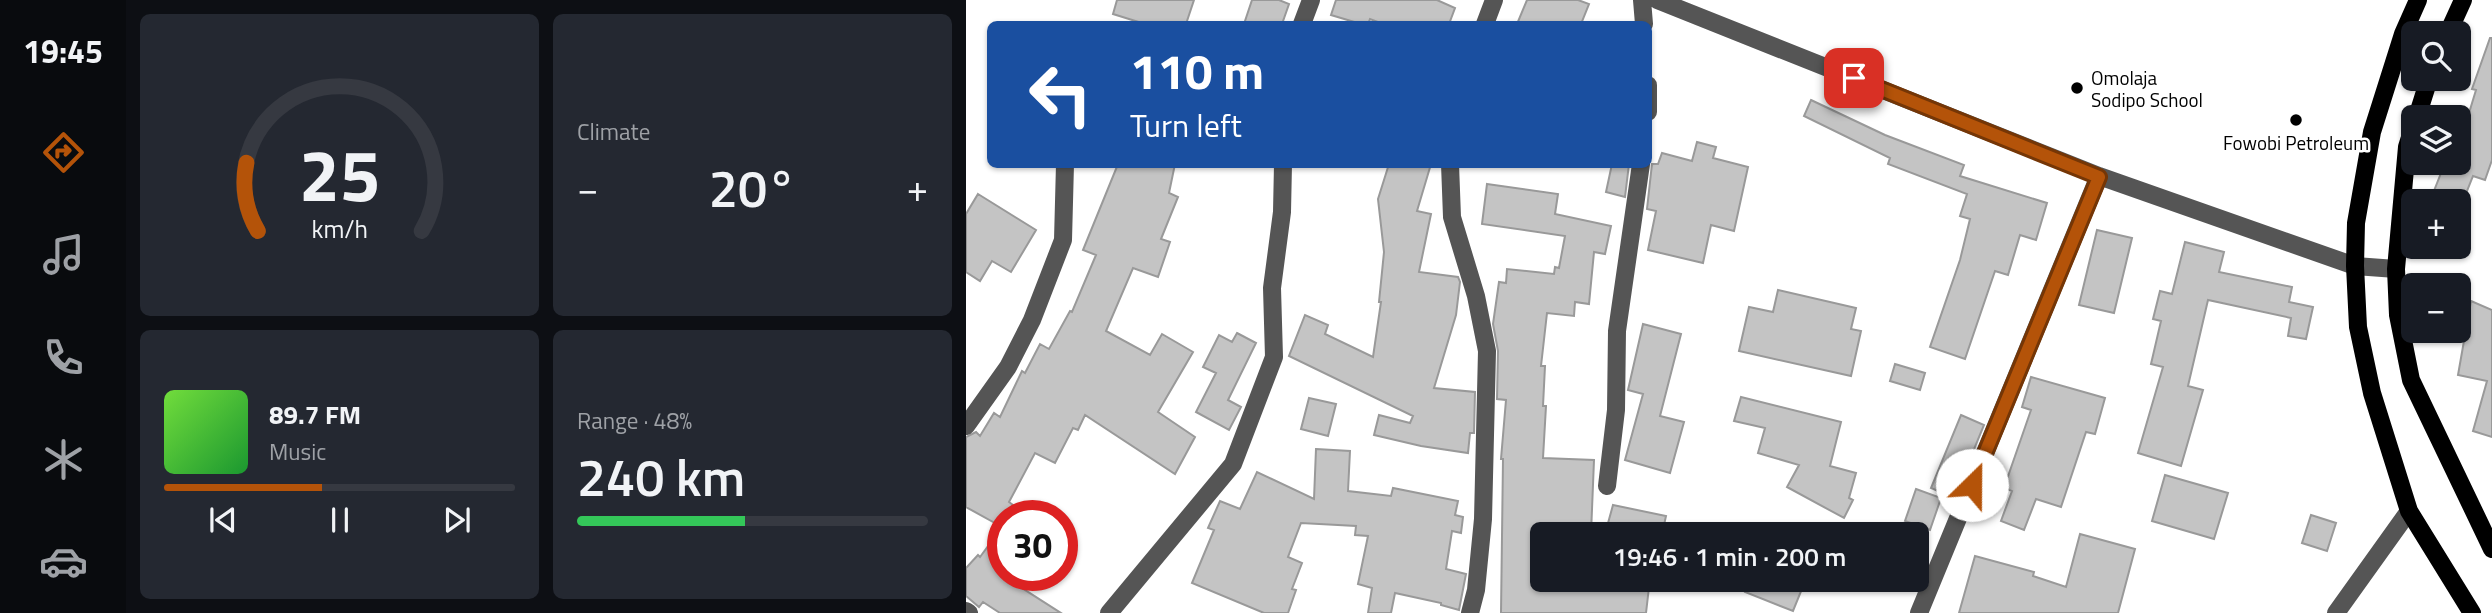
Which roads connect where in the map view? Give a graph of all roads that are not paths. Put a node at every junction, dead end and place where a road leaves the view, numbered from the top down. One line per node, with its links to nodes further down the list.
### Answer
1 (1311, 0): 7 (street)
2 (1494, 0): 8 (street)
3 (1642, 0): 9 (street)
4 (1657, 0): 16 (street)
5 (2418, 0): 17 (main road)
6 (2463, 0): 10 (main road)
7 (1303, 21)
8 (1486, 21)
9 (1644, 21)
10 (2453, 21)
11 (1065, 168): 19 (street)
12 (1283, 168): 23 (street)
13 (1450, 168): 24 (street)
14 (1640, 168): 20 (street)
15 (2404, 175): 18 (main road)
16 (2099, 177): 17 (street); 25 (street)
17 (2354, 266): 18 (street); 21 (main road)
18 (2396, 269): 22 (main road)
19 (966, 426)
20 (1606, 486)
21 (2409, 512): 26 (street); 27 (main road)
22 (2492, 549)
23 (1109, 613)
24 (1470, 613)
25 (1919, 613)
26 (2336, 613)
27 (2472, 613)

